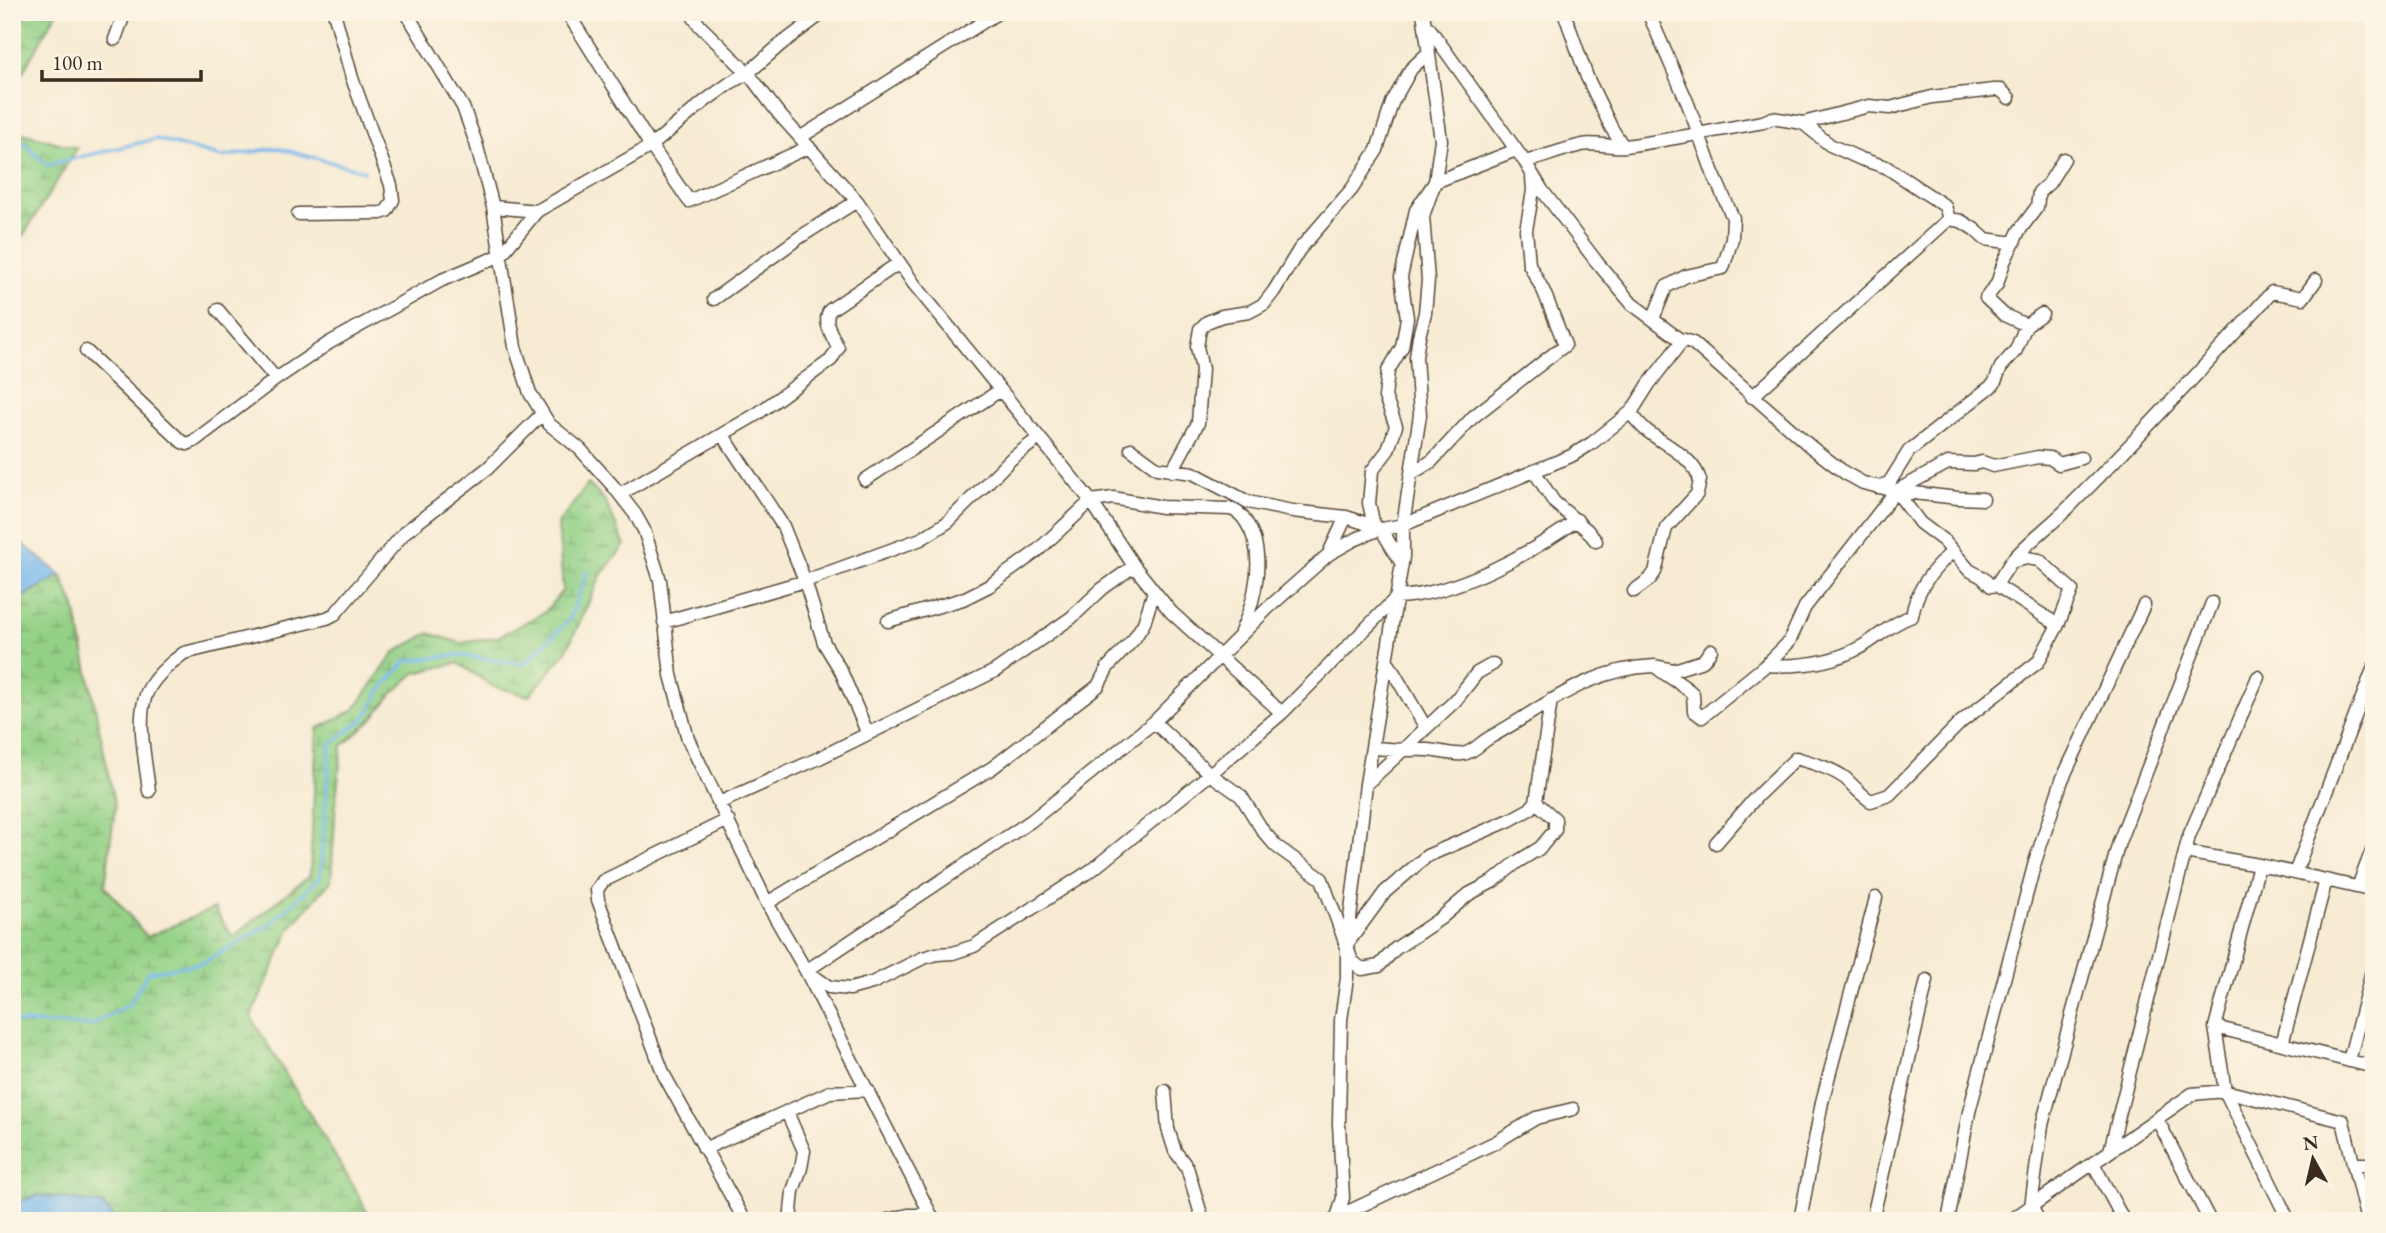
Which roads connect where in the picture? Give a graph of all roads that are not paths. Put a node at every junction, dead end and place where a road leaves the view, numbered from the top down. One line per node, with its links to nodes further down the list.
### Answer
1 (125, 12): 11 (street)
2 (334, 12): 27 (street)
3 (406, 12): 25 (street)
4 (690, 12): 13 (street)
5 (824, 12): 13 (street)
6 (999, 12): 17 (street)
7 (1564, 12): 19 (street)
8 (1648, 12): 16 (street)
9 (571, 14): 18 (street)
10 (1425, 19): 12 (street); 20 (street)
11 (115, 39)
12 (1429, 52): 23 (street); 51 (street)
13 (748, 74): 17 (street); 18 (street)
14 (2009, 98): 15 (street)
15 (1803, 123): 16 (street); 28 (street)
16 (1700, 133): 19 (street); 36 (street)
17 (805, 142): 18 (street); 24 (street)
18 (651, 146): 26 (street)
19 (1623, 146): 22 (street)
20 (1516, 150): 22 (street); 23 (street)
21 (2064, 159): 29 (street)
22 (1528, 167): 36 (street); 53 (street)
23 (1435, 182): 53 (street); 63 (street)
24 (857, 201): 31 (street); 33 (street)
25 (493, 207): 26 (street); 30 (street)
26 (537, 211): 30 (street)
27 (298, 214)
28 (1948, 219): 29 (street); 44 (street)
29 (2014, 243): 37 (street)
30 (500, 255): 42 (street); 46 (street)
31 (899, 263): 43 (street); 47 (street)
32 (2316, 280): 67 (street)
33 (713, 299)
34 (218, 310): 42 (street)
35 (2042, 314): 37 (street)
36 (1653, 319): 38 (street)
37 (2026, 325): 55 (street)
38 (1665, 328): 39 (street); 41 (street)
39 (1682, 341): 41 (street); 44 (street)
40 (86, 351): 42 (street)
41 (1672, 354): 45 (street)
42 (276, 379)
43 (999, 391): 48 (street); 54 (street)
44 (1752, 397): 55 (street)
45 (1630, 412): 52 (street); 73 (street)
46 (542, 414): 57 (street); 98 (street)
47 (723, 435): 57 (street); 70 (street)
48 (1039, 438): 59 (street); 70 (street)
49 (1131, 449): 51 (street)
50 (2081, 458): 56 (street)
51 (1172, 471): 60 (street)
52 (1534, 471): 61 (street); 62 (street)
53 (1412, 473): 62 (street)
54 (865, 480)
55 (1876, 488): 56 (street)
56 (1896, 491): 58 (street); 65 (street); 85 (street)
57 (620, 494): 77 (street)
58 (1983, 499)
59 (1091, 501): 69 (street); 78 (street); 80 (street)
60 (1346, 517): 63 (street); 66 (street)
61 (1577, 520): 64 (street); 74 (street)
62 (1403, 525): 63 (street); 68 (street)
63 (1378, 527): 66 (street); 68 (street)
64 (1596, 541)
65 (1953, 551): 71 (street); 85 (street)
66 (1329, 554): 80 (street)
67 (2011, 562): 71 (street); 79 (street)
68 (1402, 565): 74 (street)
69 (1134, 566): 72 (street); 93 (street)
70 (805, 581): 77 (street); 93 (street)
71 (1996, 585): 79 (street)
72 (1154, 591): 82 (street); 111 (street)
73 (1634, 591)
74 (1397, 597): 83 (street); 90 (street)
75 (2212, 603): 131 (street)
76 (2144, 605): 140 (street)
77 (664, 621): 100 (street)
78 (888, 621)
79 (2058, 625): 102 (street)
80 (1236, 643): 82 (street)
81 (1711, 650): 86 (street)
82 (1219, 658): 90 (street); 91 (street)
83 (1387, 661): 92 (street); 94 (street)
84 (1493, 664): 92 (street)
85 (1766, 665): 86 (street)
86 (1655, 666): 89 (street)
87 (2374, 667): 106 (street)
88 (2258, 677): 104 (street)
89 (1551, 700): 95 (street); 99 (street)
90 (1282, 713): 96 (street)
91 (1154, 722): 96 (street); 114 (street)
92 (1426, 728): 95 (street)
93 (867, 733): 100 (street)
94 (1374, 748): 95 (street); 97 (street)
95 (1403, 750): 97 (street)
96 (1210, 774): 112 (street); 114 (street)
97 (1366, 784): 112 (street)
98 (149, 791)
99 (1536, 802): 112 (street); 112 (street)
100 (719, 803): 101 (street)
101 (728, 821): 111 (street); 126 (street)
102 (1716, 843)
103 (2374, 845): 108 (street)
104 (2185, 852): 105 (street); 127 (street)
105 (2259, 865): 106 (street); 116 (street)
106 (2295, 873): 107 (street)
107 (2326, 880): 108 (street); 117 (street)
108 (2358, 887): 109 (street)
109 (2374, 891)
110 (1876, 898): 138 (street)
111 (767, 903): 114 (street)
112 (1347, 944): 133 (street)
113 (2373, 970): 118 (street)
114 (806, 971): 120 (street)
115 (1927, 980): 139 (street)
116 (2215, 1027): 117 (street); 122 (street)
117 (2282, 1044): 118 (street)
118 (2349, 1060): 119 (street)
119 (2374, 1067)
120 (868, 1090): 124 (street); 132 (street)
121 (1165, 1091): 137 (street)
122 (2225, 1091): 125 (street); 129 (street); 145 (street)
123 (1573, 1109): 133 (street)
124 (787, 1112): 126 (street); 135 (street)
125 (2157, 1119): 127 (street); 144 (street)
126 (704, 1149): 134 (street)
127 (2110, 1151): 128 (street)
128 (2092, 1163): 131 (street); 143 (street)
129 (2353, 1164): 130 (street); 146 (street)
130 (2374, 1164)
131 (2031, 1206): 141 (street); 142 (street)
132 (932, 1218): 136 (street)
133 (1336, 1219)
134 (744, 1221)
135 (790, 1221)
136 (884, 1221)
137 (1203, 1221)
138 (1800, 1221)
139 (1872, 1221)
140 (1948, 1221)
141 (2010, 1221)
142 (2039, 1221)
143 (2124, 1221)
144 (2210, 1221)
145 (2289, 1221)
146 (2367, 1221)

